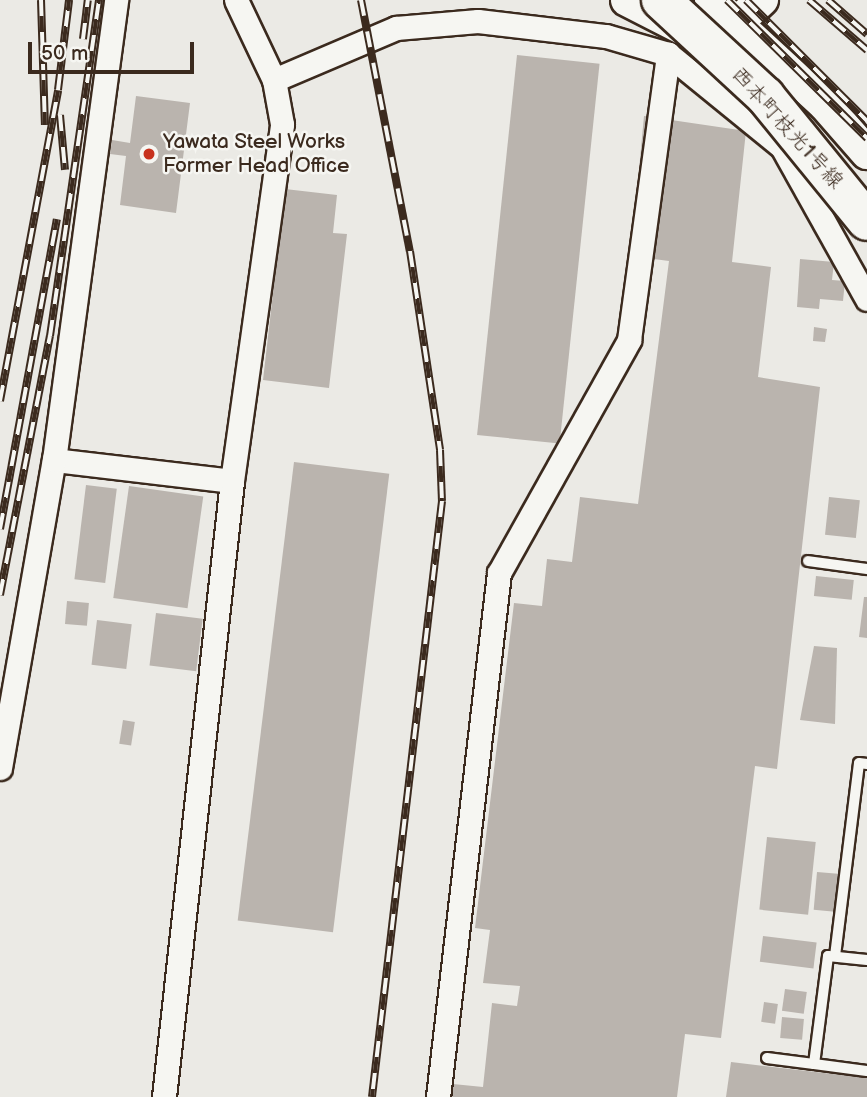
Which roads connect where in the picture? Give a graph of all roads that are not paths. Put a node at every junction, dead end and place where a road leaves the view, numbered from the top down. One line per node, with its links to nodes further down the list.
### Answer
1 (116, 0): 14 (street)
2 (236, 0): 10 (street)
3 (627, 0): 8 (street, 西本町枝光1号線)
4 (661, 0): 12 (highway, bridge)
5 (709, 0): 7 (street, 西本町枝光1号線); 8 (street)
6 (762, 0): 7 (street)
7 (738, 22): 8 (street); 11 (street, 西本町枝光1号線)
8 (696, 36): 12 (street, 西本町枝光1号線)
9 (668, 54): 10 (street); 13 (street); 26 (street)
10 (274, 80): 15 (street)
11 (867, 153)
12 (867, 222)
13 (867, 299)
14 (54, 460): 15 (street); 19 (street)
15 (232, 481): 25 (street)
16 (808, 561): 17 (lane)
17 (867, 569)
18 (867, 764): 20 (lane)
19 (0, 768)
20 (835, 956): 21 (lane); 23 (lane)
21 (867, 960)
22 (767, 1058): 23 (lane)
23 (814, 1064): 24 (lane)
24 (867, 1071)
25 (164, 1097)
26 (438, 1097)

